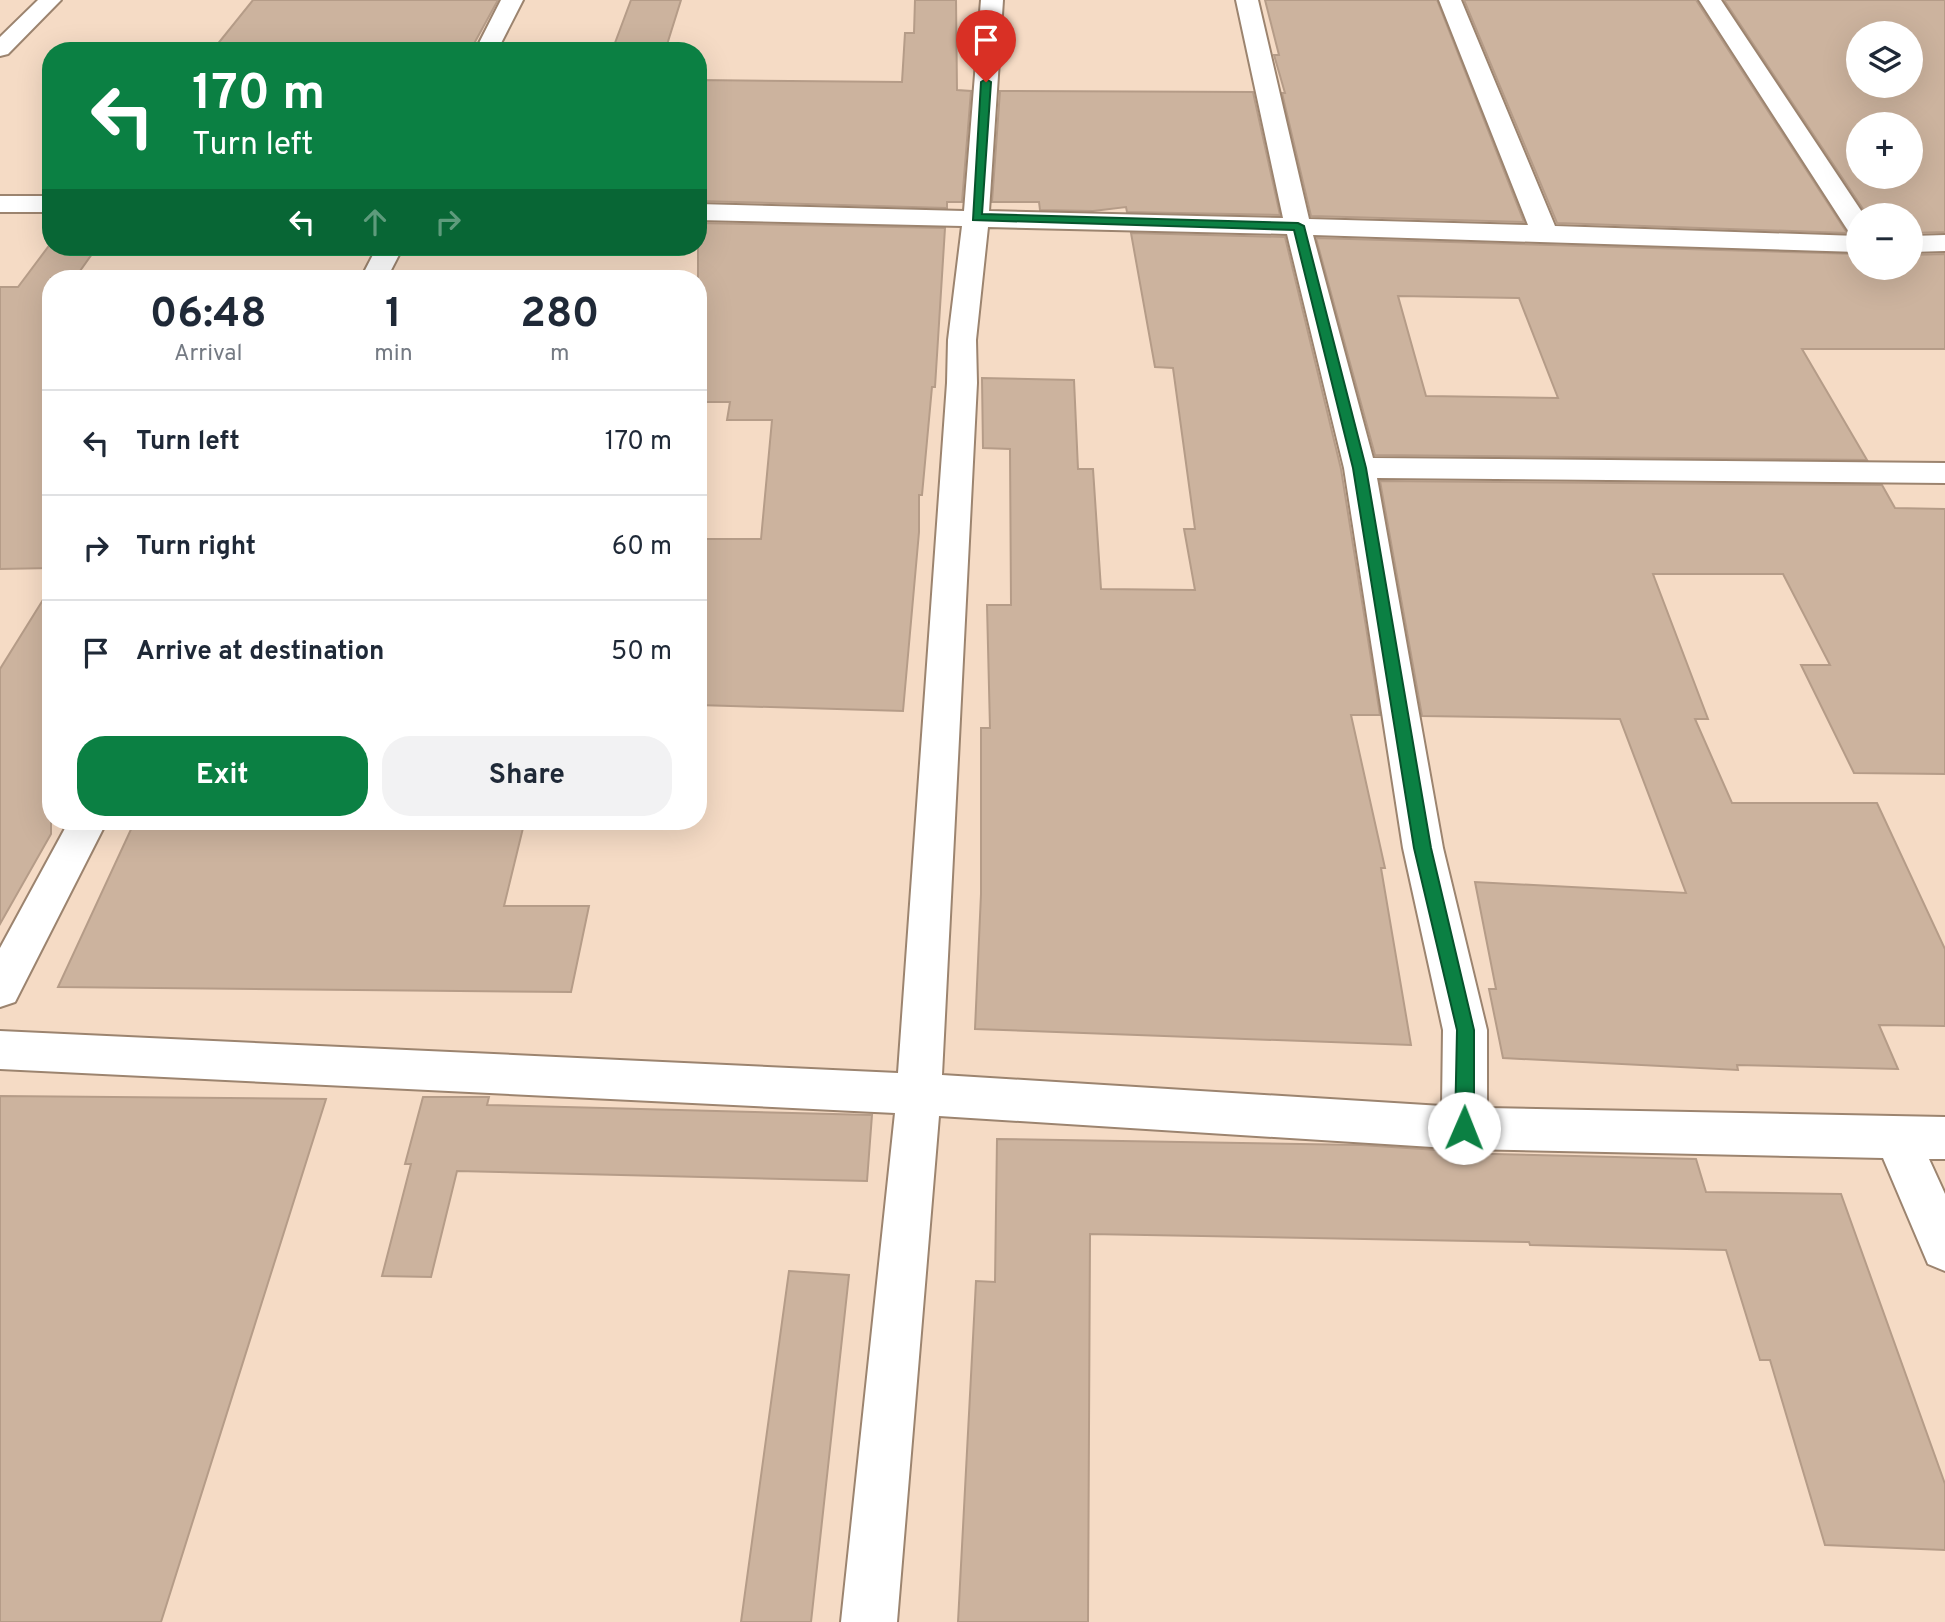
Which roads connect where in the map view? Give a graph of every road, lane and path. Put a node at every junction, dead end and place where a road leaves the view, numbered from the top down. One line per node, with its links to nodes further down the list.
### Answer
1 (50, 0): 8 (street)
2 (512, 0): 7 (street)
3 (992, 0): 13 (street)
4 (1247, 0): 14 (street)
5 (1450, 0): 15 (street)
6 (1710, 0): 11 (street)
7 (491, 42)
8 (0, 50)
9 (0, 204): 10 (street)
10 (42, 204)
11 (1846, 208)
12 (707, 212): 13 (street)
13 (976, 217): 14 (street); 24 (street)
14 (1298, 226): 15 (street); 19 (street)
15 (1545, 235): 17 (street)
16 (1945, 243): 18 (street)
17 (1846, 244)
18 (1923, 244)
19 (1360, 468): 20 (street); 25 (street)
20 (1945, 473)
21 (83, 830): 22 (street)
22 (0, 989)
23 (0, 1050): 24 (street)
24 (919, 1094): 25 (street); 29 (street)
25 (1464, 1128): 26 (street)
26 (1897, 1138): 27 (street); 28 (street)
27 (1945, 1138)
28 (1945, 1248)
29 (869, 1622)

